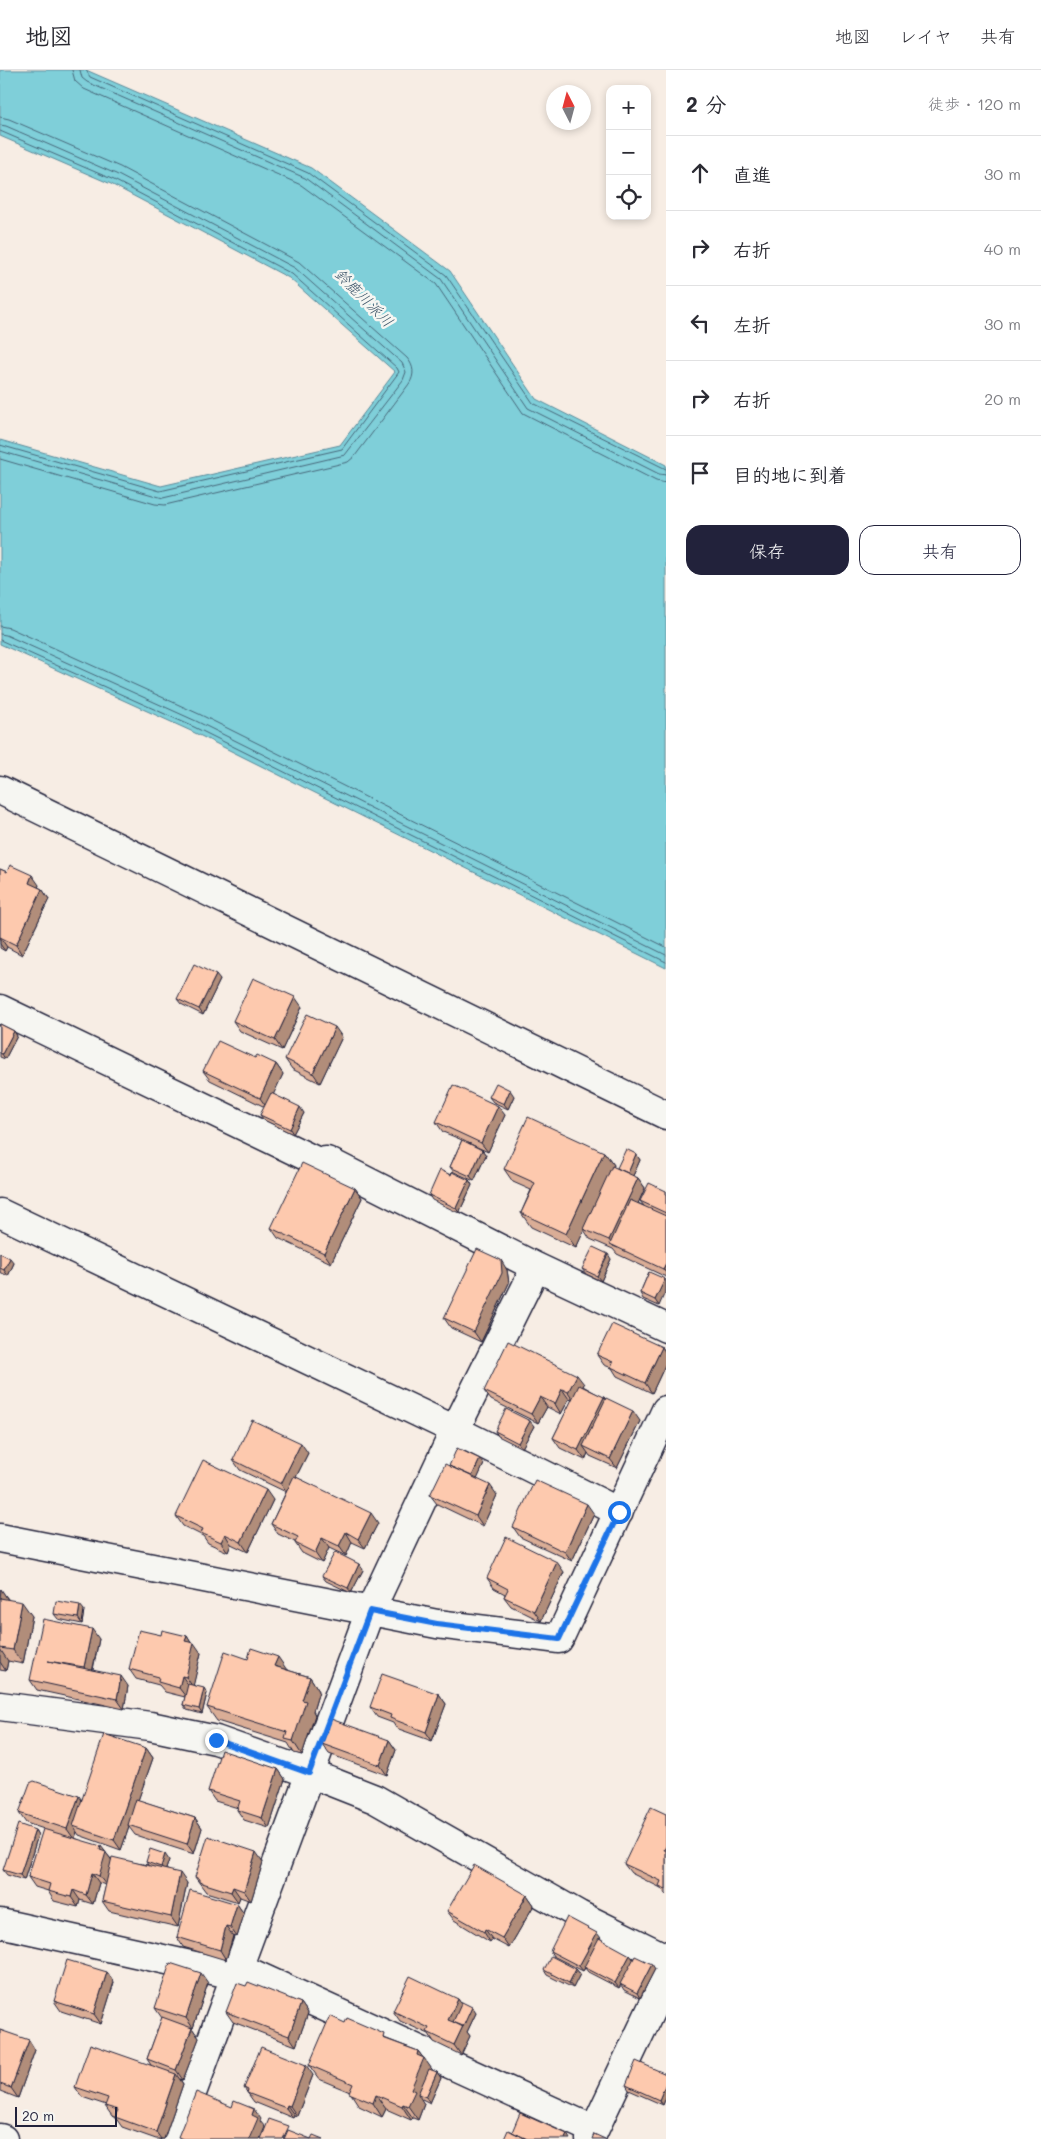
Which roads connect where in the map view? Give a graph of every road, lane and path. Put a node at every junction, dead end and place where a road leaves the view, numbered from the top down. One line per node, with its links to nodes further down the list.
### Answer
1 (0, 790): 3 (street)
2 (0, 1009): 5 (street)
3 (666, 1115)
4 (0, 1213): 8 (street)
5 (536, 1267): 6 (street); 8 (street)
6 (666, 1328)
7 (666, 1410): 9 (street)
8 (455, 1430): 9 (street); 11 (street)
9 (619, 1512): 11 (street)
10 (0, 1538): 11 (street)
11 (370, 1611): 13 (street)
12 (0, 1706): 13 (street)
13 (309, 1773): 15 (street); 16 (street)
14 (0, 1923): 16 (street)
15 (666, 1958)
16 (236, 1971): 18 (street); 19 (street)
17 (666, 1978): 18 (street)
18 (592, 2135)
19 (175, 2139)

